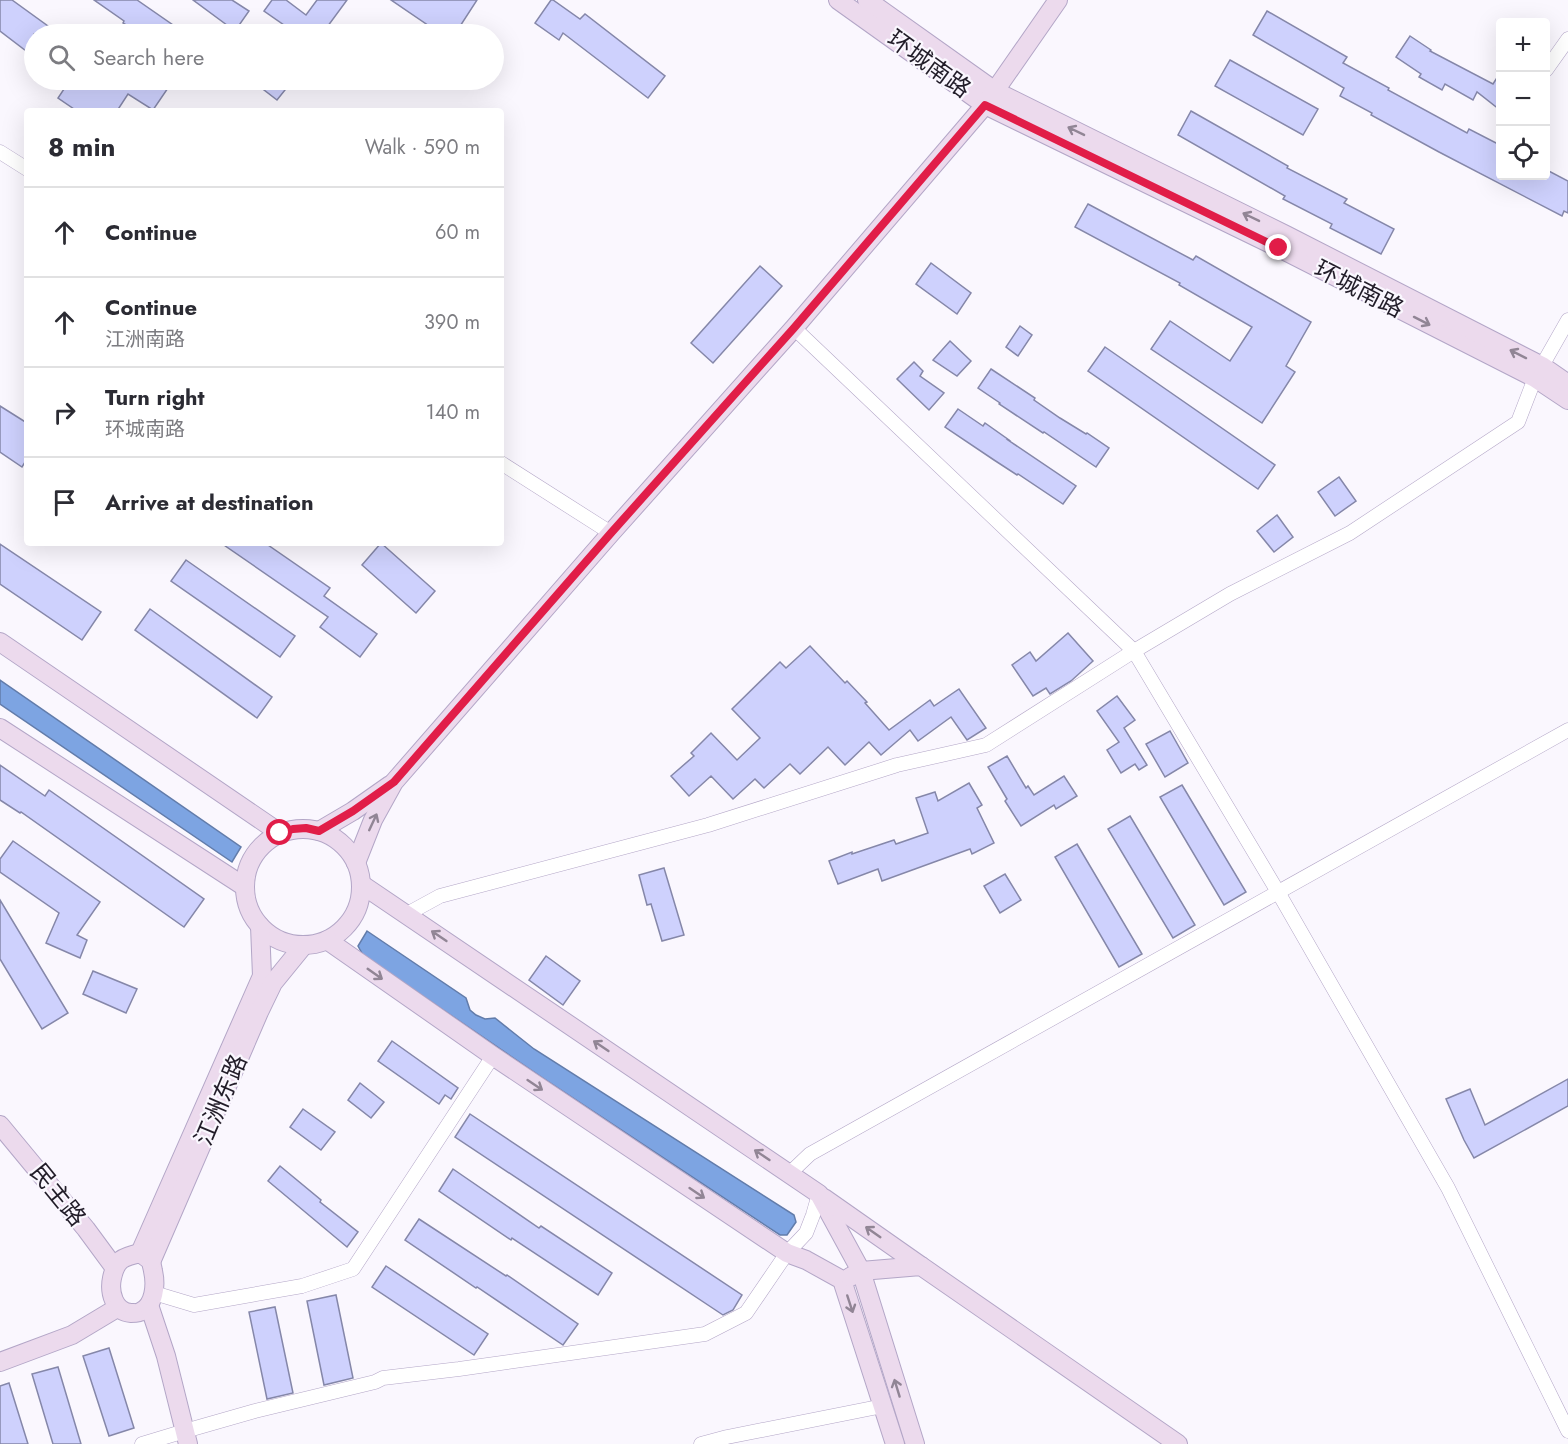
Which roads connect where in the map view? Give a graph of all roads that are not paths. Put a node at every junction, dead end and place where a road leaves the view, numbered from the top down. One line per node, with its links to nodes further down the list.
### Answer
1 (838, 0): 6 (main road, 环城南路)
2 (867, 0): 6 (main road, 环城南路)
3 (1058, 0): 6 (main road)
4 (1568, 39): 5 (street)
5 (1550, 63)
6 (990, 98): 10 (main road); 11 (main road, 环城南路)
7 (0, 152): 8 (street)
8 (24, 167)
9 (1568, 320): 11 (street)
10 (794, 328): 15 (main road); 17 (street)
11 (1538, 372): 12 (main road, 环城南路); 13 (main road, 环城南路); 17 (street)
12 (1568, 384)
13 (1568, 400)
14 (504, 466): 15 (street)
15 (611, 533): 20 (main road)
16 (0, 642): 22 (main road)
17 (1134, 651): 26 (street); 27 (street)
18 (0, 728): 25 (main road)
19 (1568, 730): 26 (street)
20 (394, 782): 21 (main road); 23 (main road, one-way to 20)
21 (319, 831): 22 (main road); 23 (main road)
22 (280, 833): 25 (main road)
23 (356, 863): 24 (main road)
24 (361, 884): 27 (main road); 29 (main road)
25 (245, 888): 28 (main road)
26 (1278, 892): 33 (street); 45 (street)
27 (407, 914): 33 (main road, one-way to 27)
28 (260, 926): 30 (main road); 36 (main road, 江洲东路)
29 (327, 940): 30 (main road); 31 (main road, one-way to 31)
30 (304, 945): 36 (main road, 江洲东路)
31 (493, 1056): 35 (main road, one-way to 35); 41 (street)
32 (0, 1125): 38 (main road, 民主路)
33 (789, 1174): 34 (main road)
34 (819, 1194): 35 (street); 37 (main road, one-way to 34); 39 (main road)
35 (787, 1253): 40 (main road); 46 (street)
36 (146, 1258): 38 (main road); 41 (main road)
37 (921, 1266): 39 (main road); 51 (main road)
38 (114, 1267): 42 (main road)
39 (861, 1271): 40 (main road); 50 (main road, one-way to 39)
40 (842, 1280): 44 (main road, one-way to 44)
41 (152, 1299): 42 (main road); 46 (main road)
42 (117, 1308): 43 (main road)
43 (0, 1362)
44 (883, 1406): 48 (street); 49 (main road)
45 (1568, 1431)
46 (186, 1437): 47 (street)
47 (142, 1444)
48 (701, 1444)
49 (895, 1444)
50 (915, 1444)
51 (1178, 1444)

